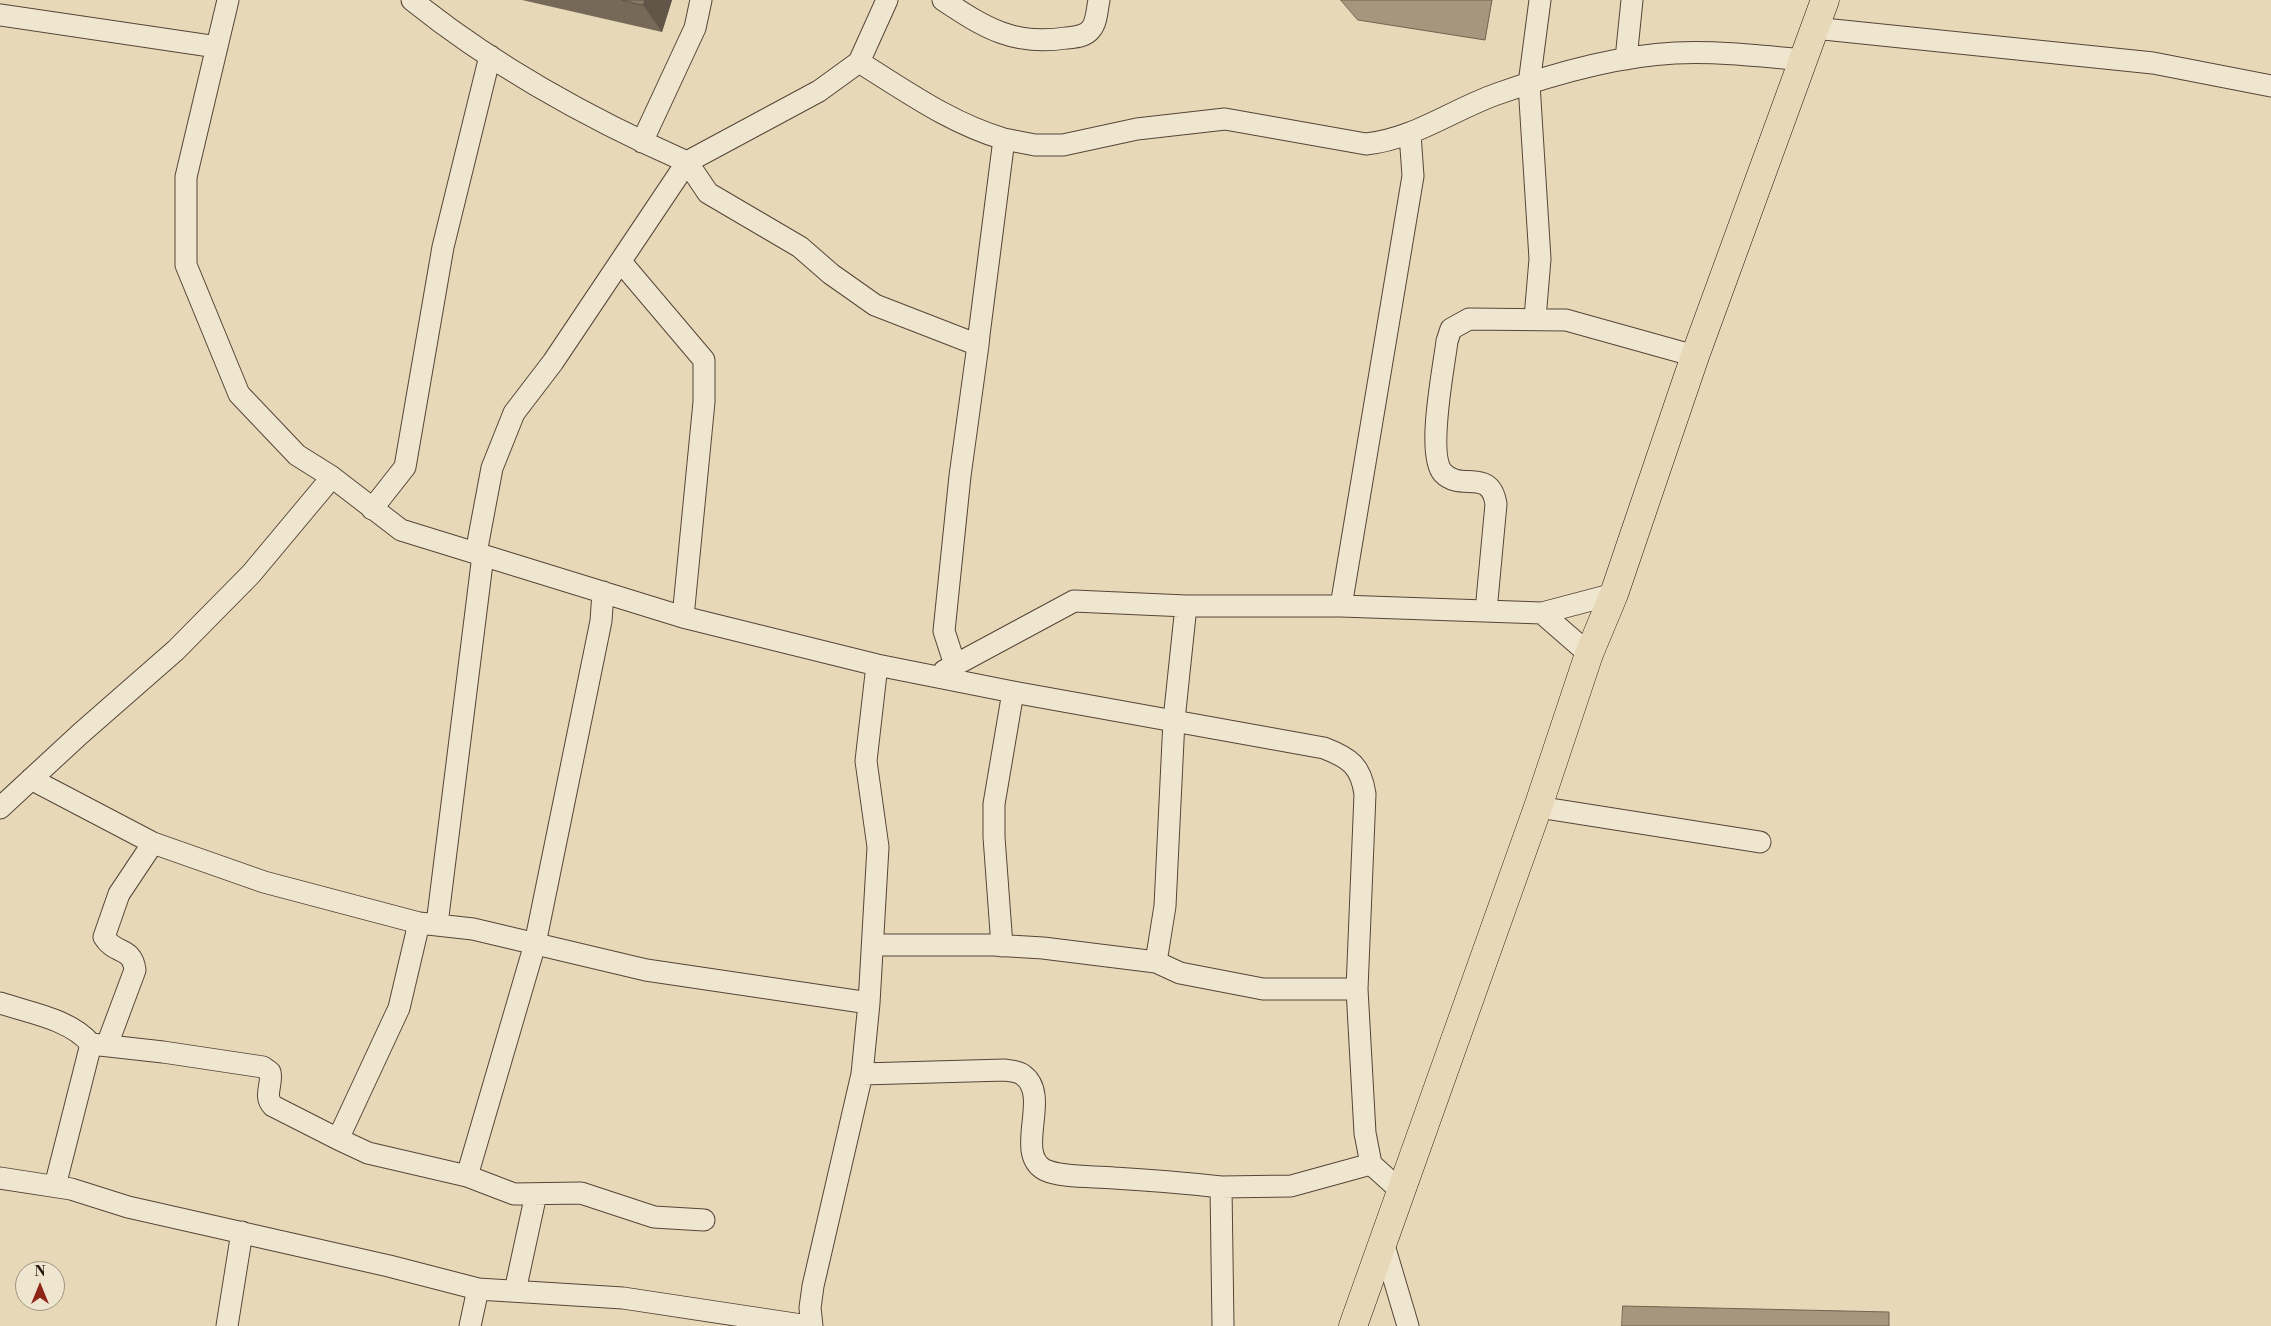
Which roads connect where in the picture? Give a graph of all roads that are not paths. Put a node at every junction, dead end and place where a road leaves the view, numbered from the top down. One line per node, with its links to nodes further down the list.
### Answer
1 (228, 0): 12 (street)
2 (412, 0): 13 (street)
3 (700, 0): 21 (street)
4 (887, 0): 16 (street)
5 (943, 0): 6 (street)
6 (1099, 0)
7 (1540, 0): 17 (street)
8 (1632, 0): 14 (street)
9 (1825, 0): 11 (main road)
10 (0, 15): 12 (street)
11 (1814, 28): 15 (main road); 18 (street)
12 (217, 47): 27 (street)
13 (490, 56): 21 (street); 28 (street)
14 (1626, 59): 15 (street); 17 (street)
15 (1804, 60): 26 (main road)
16 (859, 62): 20 (street); 22 (street)
17 (1529, 84): 19 (street); 24 (street)
18 (2271, 86)
19 (1410, 134): 20 (street); 33 (street)
20 (1004, 138): 25 (street)
21 (642, 142): 22 (street)
22 (687, 162): 23 (street); 25 (street)
23 (621, 262): 29 (street); 36 (street)
24 (1536, 318): 26 (street); 34 (street)
25 (978, 345): 38 (street)
26 (1695, 356): 31 (main road)
27 (332, 477): 28 (street); 43 (street)
28 (372, 509): 29 (street)
29 (476, 552): 30 (street); 48 (street)
30 (603, 592): 36 (street); 49 (street)
31 (1614, 594): 35 (street); 37 (main road)
32 (1186, 606): 33 (street); 38 (street); 42 (street)
33 (1341, 606): 34 (street)
34 (1486, 611): 35 (street)
35 (1542, 613): 37 (street)
36 (683, 616): 39 (street)
37 (1589, 654): 44 (main road)
38 (955, 664): 40 (street)
39 (877, 665): 40 (street); 50 (street)
40 (935, 676): 41 (street)
41 (1013, 692): 42 (street); 51 (street)
42 (1174, 720): 52 (street); 53 (street)
43 (31, 779): 45 (street); 47 (street)
44 (1538, 807): 46 (street); 64 (main road)
45 (0, 808)
46 (1760, 842)
47 (152, 843): 48 (street); 56 (street)
48 (428, 923): 49 (street); 58 (street)
49 (535, 944): 55 (street); 60 (street)
50 (873, 945): 51 (street); 55 (street)
51 (1002, 946): 52 (street)
52 (1156, 962): 53 (street)
53 (1357, 990): 59 (street)
54 (0, 1003): 56 (street)
55 (869, 1003): 57 (street)
56 (99, 1045): 58 (street); 62 (street)
57 (862, 1074): 63 (street); 74 (street)
58 (338, 1139): 60 (street)
59 (1371, 1164): 63 (street); 64 (street)
60 (467, 1176): 65 (street)
61 (0, 1178): 62 (street)
62 (55, 1186): 67 (street)
63 (1221, 1187): 75 (street)
64 (1401, 1191): 68 (main road)
65 (536, 1194): 66 (street); 70 (street)
66 (704, 1220)
67 (242, 1232): 69 (street); 71 (street)
68 (1383, 1242): 76 (main road); 77 (street)
69 (478, 1289): 70 (street); 72 (street)
70 (515, 1292): 73 (street)
71 (227, 1326)
72 (470, 1326)
73 (808, 1326)
74 (812, 1326)
75 (1223, 1326)
76 (1353, 1326)
77 (1408, 1326)

